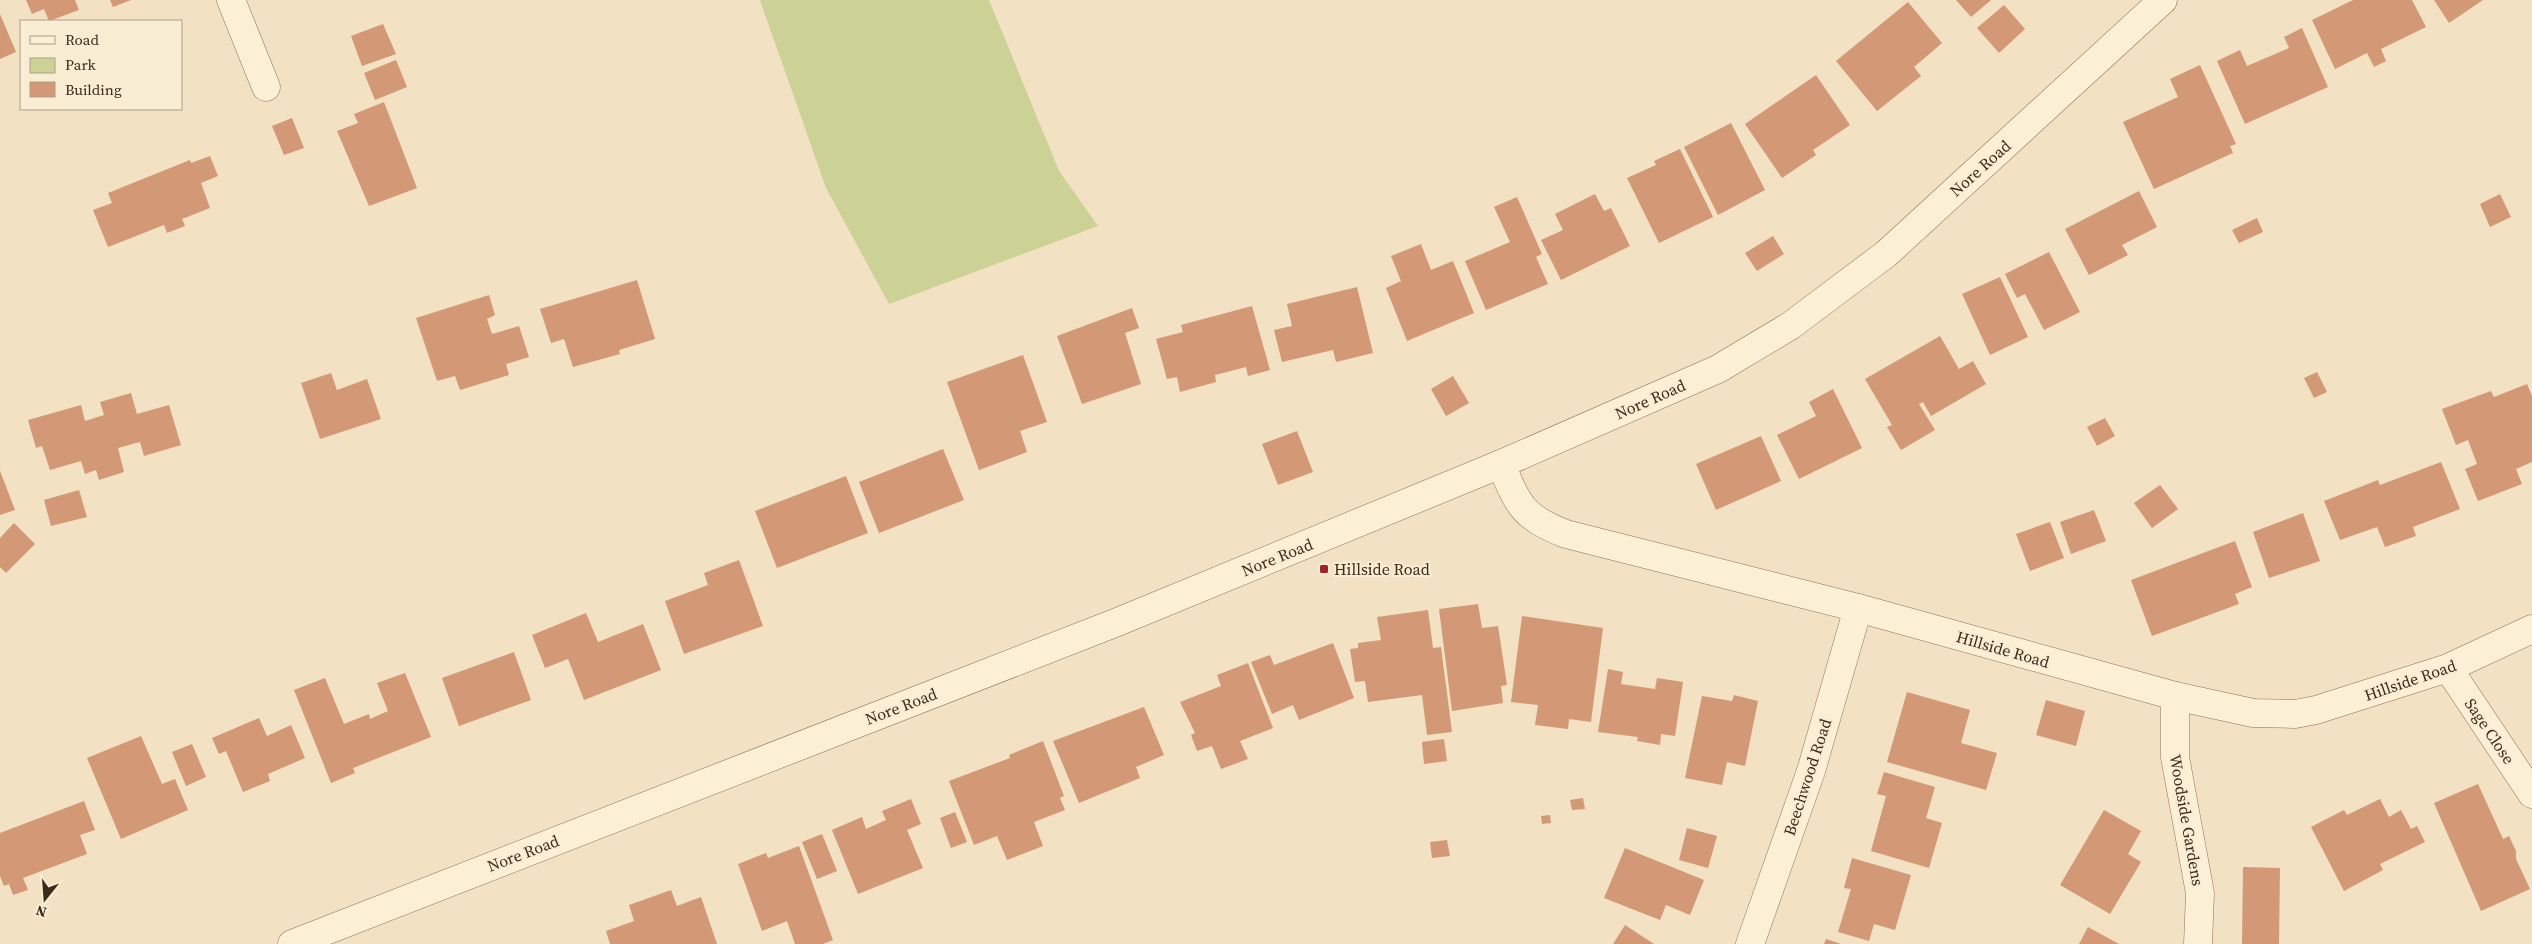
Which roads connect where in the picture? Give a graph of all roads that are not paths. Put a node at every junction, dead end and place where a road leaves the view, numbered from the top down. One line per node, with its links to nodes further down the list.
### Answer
1 (231, 0): 3 (street)
2 (2164, 0): 4 (street, Nore Road)
3 (266, 87)
4 (1501, 464): 5 (street, Hillside Road); 10 (street, Nore Road)
5 (1858, 608): 8 (street, Hillside Road); 11 (street, Beechwood Road)
6 (2532, 629): 7 (street, Hillside Road)
7 (2448, 668): 8 (street, Hillside Road); 9 (street, Sage Close)
8 (2175, 696): 12 (street, Woodside Gardens)
9 (2532, 794)
10 (292, 944)
11 (1750, 944)
12 (2198, 944)

